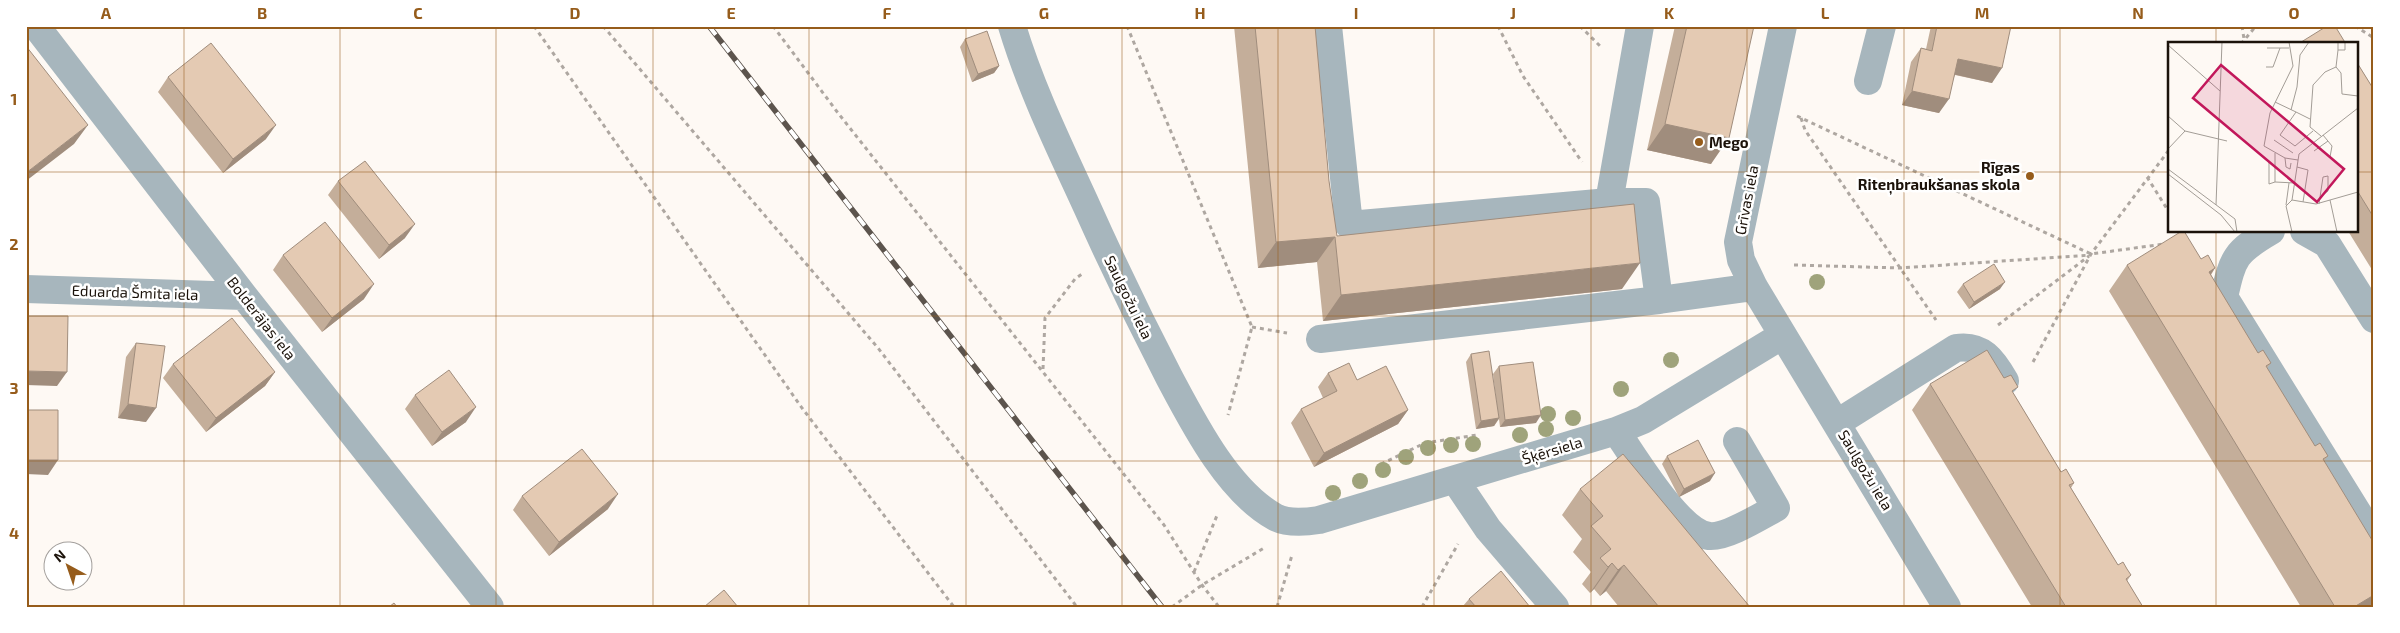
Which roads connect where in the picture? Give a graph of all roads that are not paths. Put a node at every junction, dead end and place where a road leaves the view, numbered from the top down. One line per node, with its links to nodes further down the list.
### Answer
1 (36, 26): 14 (street, Bolderājas iela)
2 (1012, 26): 24 (street, Saulgožu iela)
3 (1328, 26): 8 (street)
4 (1640, 26): 8 (street)
5 (1783, 26): 12 (street, Grīvas iela)
6 (1882, 26): 7 (street)
7 (1868, 81)
8 (1609, 202): 15 (street)
9 (2270, 232): 25 (street)
10 (2307, 232): 11 (street)
11 (2324, 238): 16 (street)
12 (1754, 287): 15 (street); 17 (street, Grīvas iela)
13 (26, 289): 14 (street, Eduarda Šmita iela)
14 (244, 296): 26 (street, Bolderājas iela)
15 (1659, 300): 18 (street)
16 (2374, 319)
17 (1783, 335): 20 (street, Saulgožu iela); 21 (street, Šķērsiela)
18 (1320, 339)
19 (2017, 401): 20 (street)
20 (1837, 423): 28 (street, Saulgožu iela)
21 (1616, 431): 22 (street); 23 (street, Šķērsiela)
22 (1737, 441)
23 (1455, 480): 24 (street, Šķērsiela); 27 (street)
24 (1302, 523)
25 (2374, 539)
26 (490, 607)
27 (1555, 607)
28 (1947, 607)

